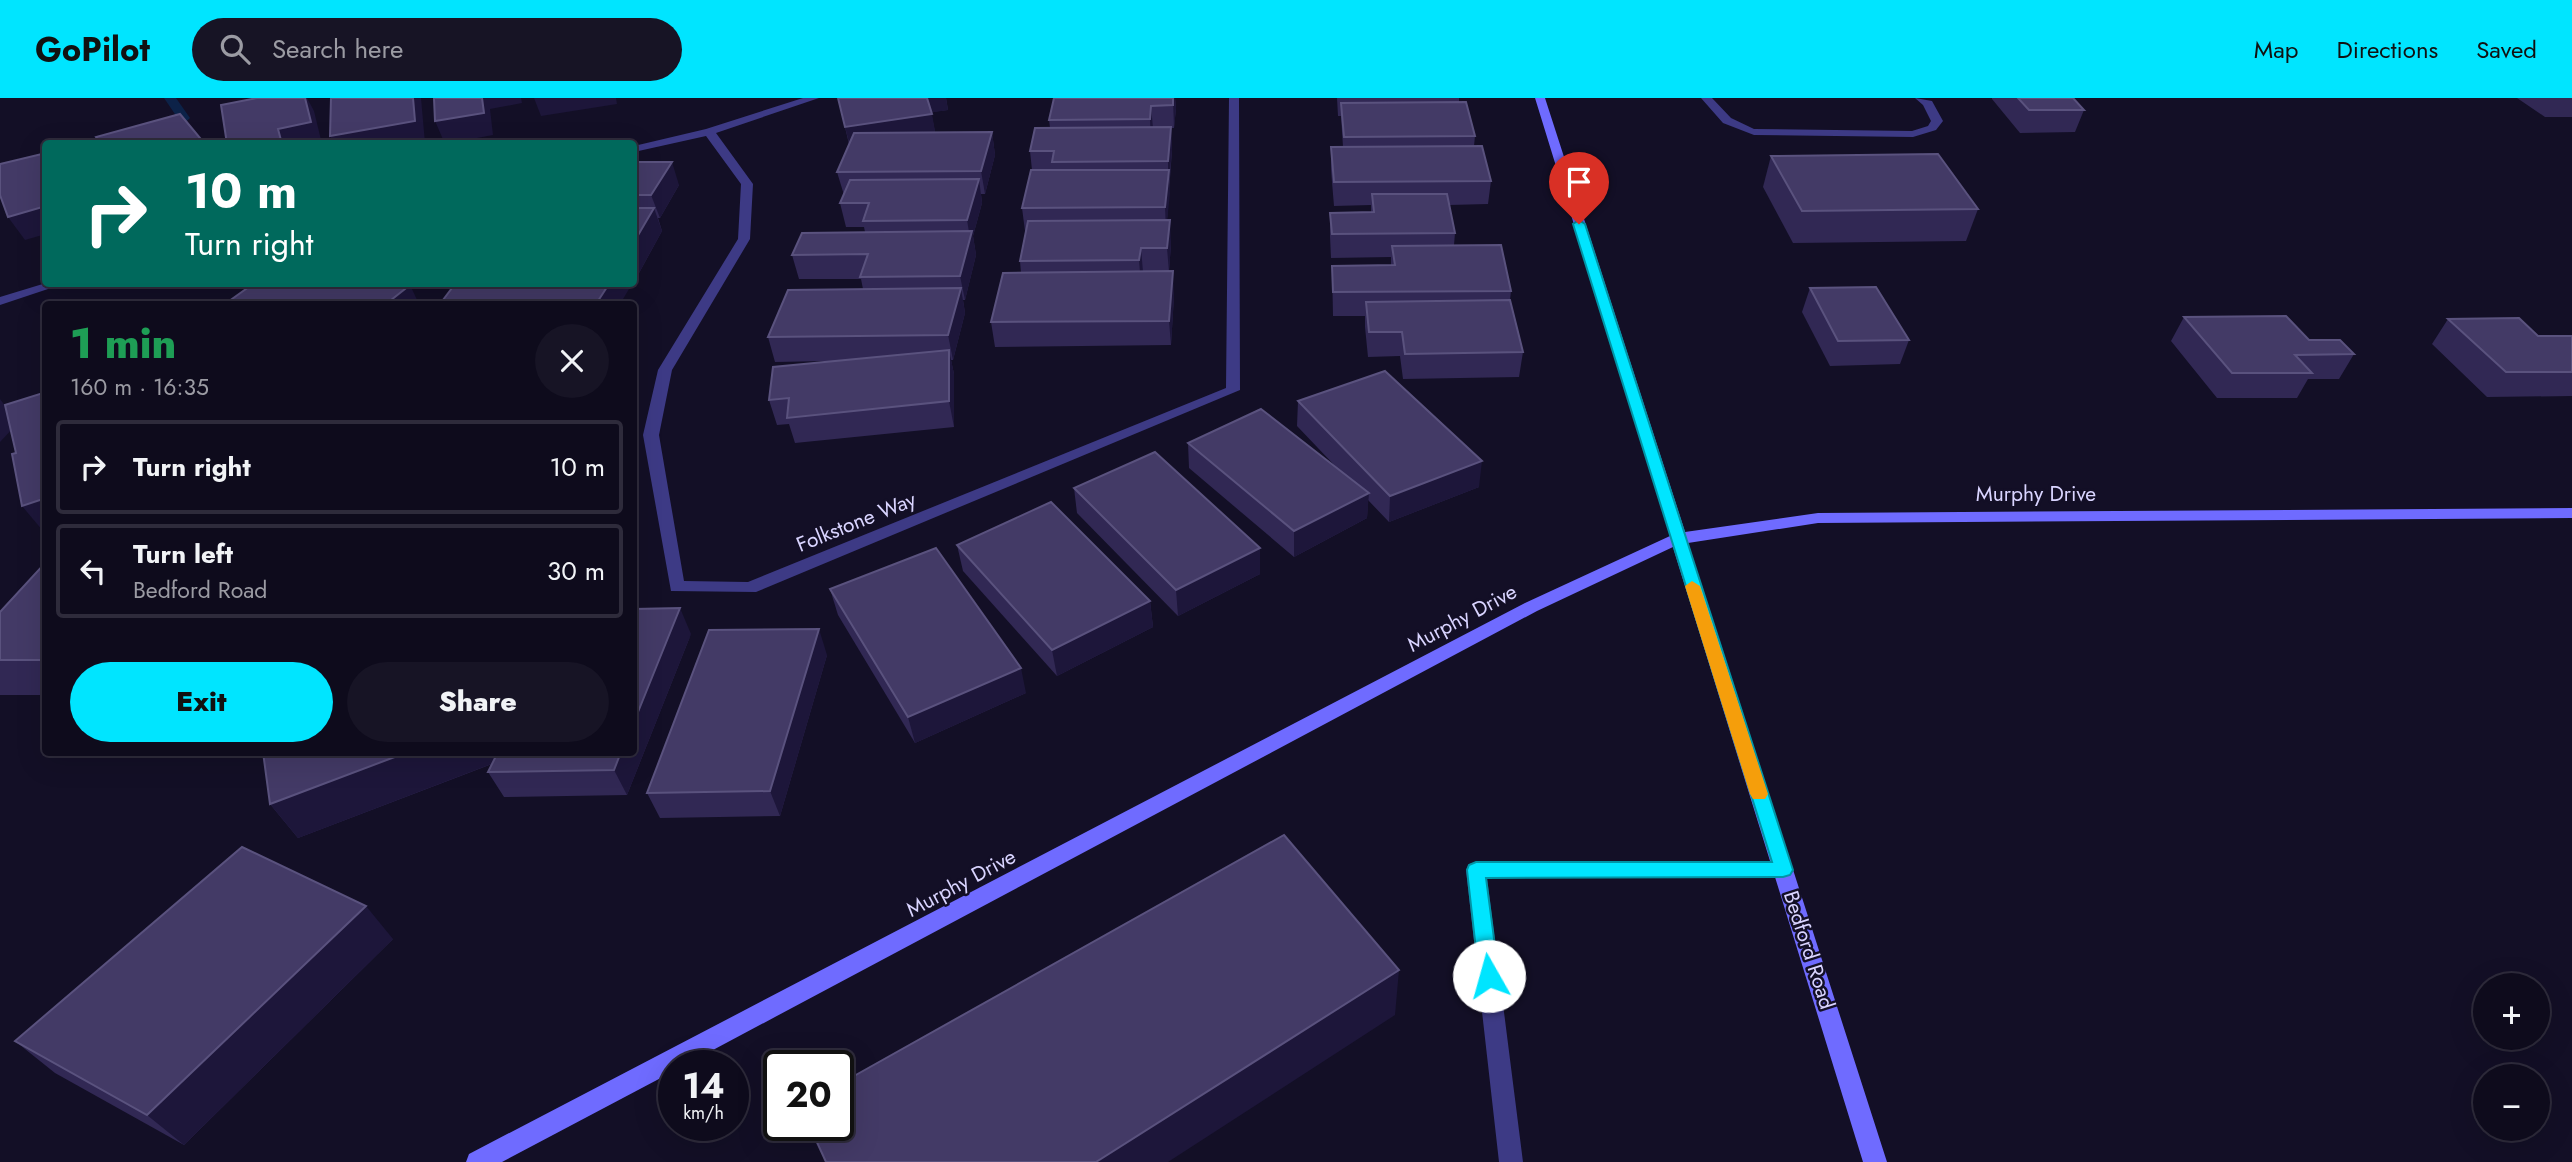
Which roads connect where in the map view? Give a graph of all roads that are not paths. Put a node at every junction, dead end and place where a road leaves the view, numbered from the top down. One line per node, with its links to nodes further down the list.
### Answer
1 (814, 98): 6 (street)
2 (1234, 98): 6 (street, Folkstone Way)
3 (1540, 98): 11 (main road, Bedford Road)
4 (1706, 98): 5 (street)
5 (1920, 98)
6 (709, 132): 7 (street)
7 (637, 148)
8 (46, 287): 9 (street)
9 (0, 301)
10 (2572, 513): 11 (main road, Murphy Drive)
11 (1677, 539): 12 (main road, Bedford Road); 13 (main road, Murphy Drive)
12 (1783, 870): 14 (street); 15 (main road, Bedford Road)
13 (478, 1162)
14 (1511, 1162)
15 (1875, 1162)

